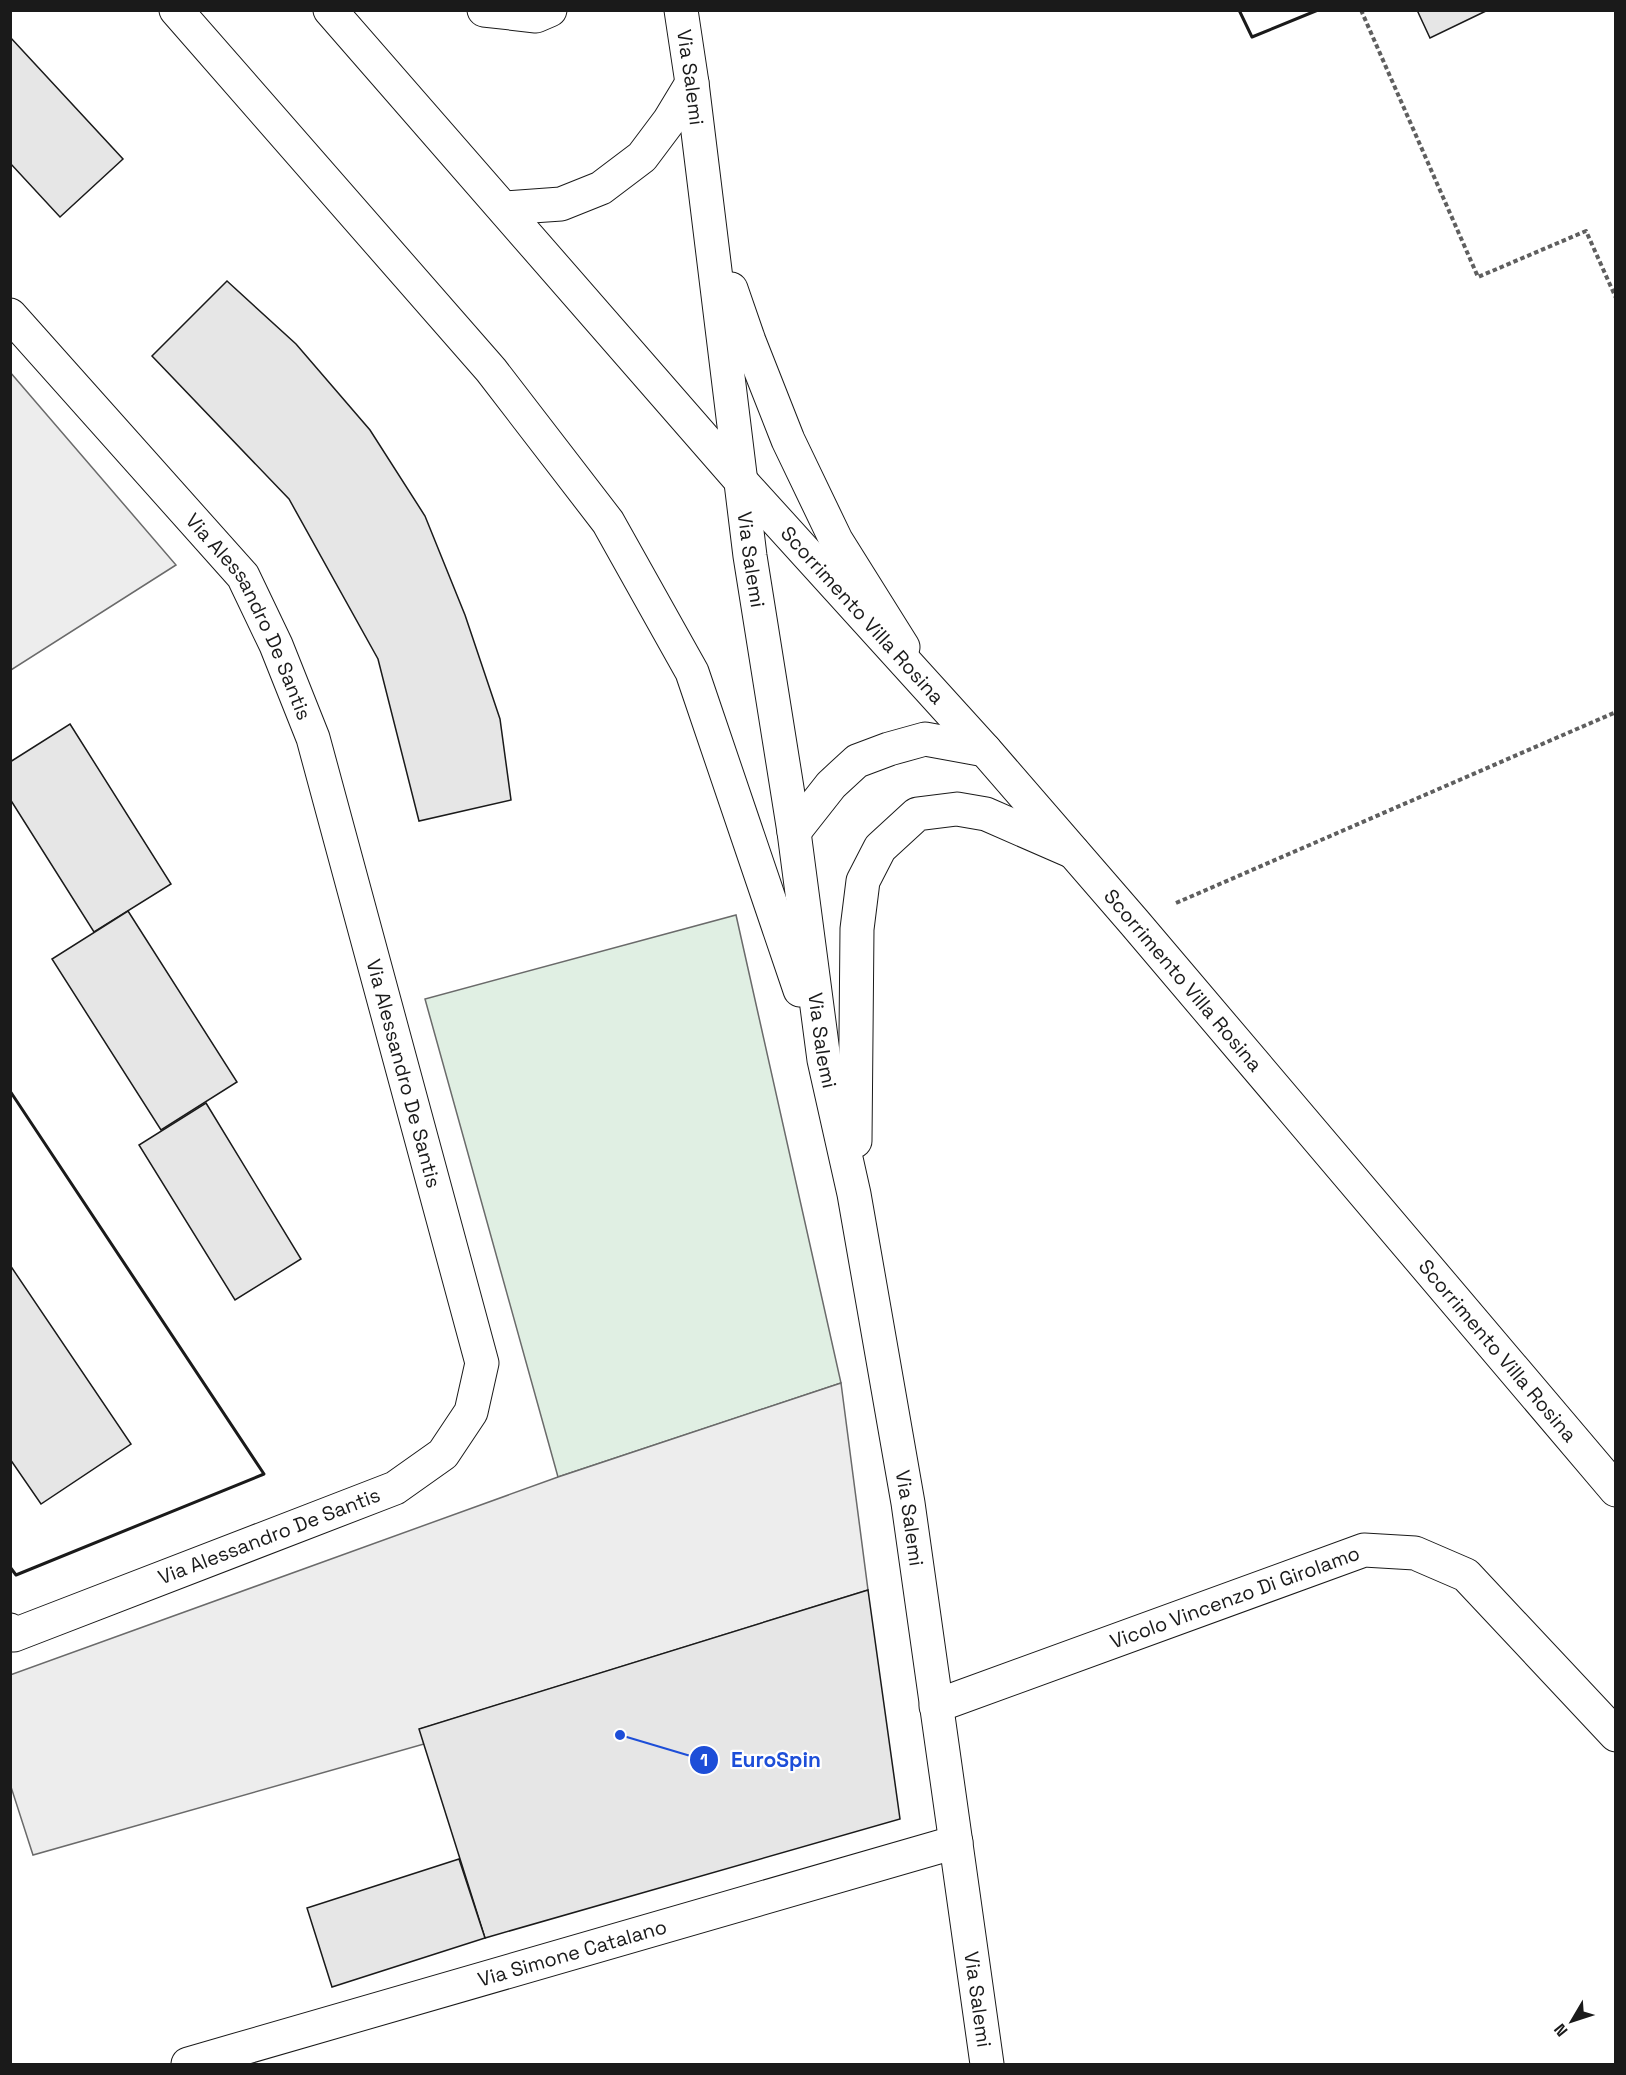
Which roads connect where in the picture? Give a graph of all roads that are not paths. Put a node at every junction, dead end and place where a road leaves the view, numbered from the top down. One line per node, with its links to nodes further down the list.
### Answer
1 (176, 10): 15 (street)
2 (330, 10): 7 (street, Scorrimento Villa Rosina)
3 (484, 10): 4 (street)
4 (550, 10)
5 (681, 10): 6 (street, Via Salemi)
6 (692, 83): 7 (street); 8 (street, Via Salemi)
7 (504, 208): 10 (street, Scorrimento Villa Rosina)
8 (709, 222): 10 (street, Via Salemi); 11 (street)
9 (10, 315): 18 (street, Via Alessandro De Santis)
10 (740, 480): 11 (street, Scorrimento Villa Rosina); 13 (street, Via Salemi)
11 (933, 694): 12 (street, Scorrimento Villa Rosina)
12 (985, 750): 13 (street); 14 (street, Scorrimento Villa Rosina)
13 (794, 832): 15 (street, Via Salemi)
14 (1072, 852): 16 (street); 17 (street, Scorrimento Villa Rosina)
15 (824, 1060): 16 (street, Via Salemi)
16 (855, 1194): 19 (street, Via Salemi)
17 (1616, 1490)
18 (12, 1633)
19 (936, 1706): 20 (street, Vicolo Vincenzo Di Girolamo); 21 (street, Via Salemi)
20 (1616, 1735)
21 (956, 1842): 22 (street, Via Simone Catalano); 23 (street, Via Salemi)
22 (188, 2064)
23 (987, 2064)

